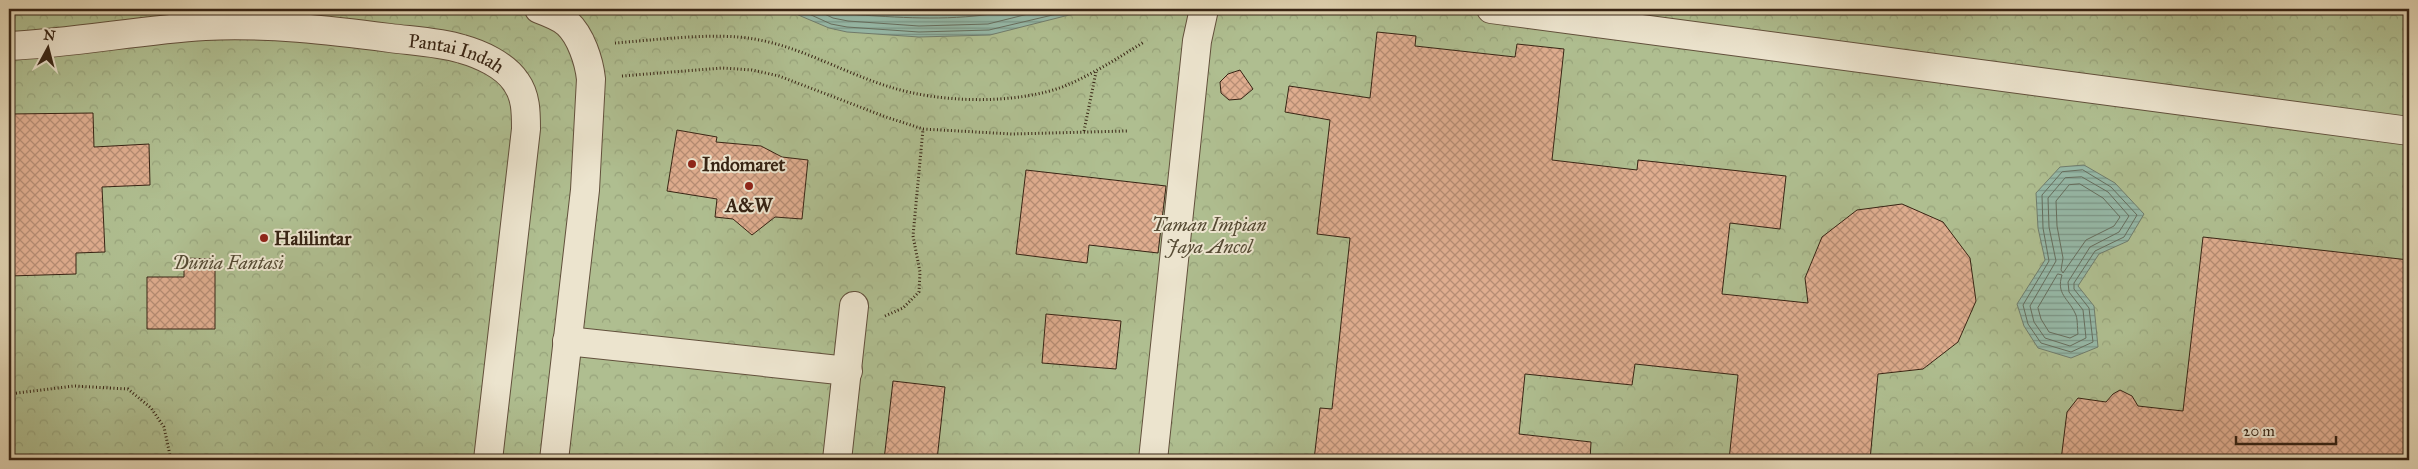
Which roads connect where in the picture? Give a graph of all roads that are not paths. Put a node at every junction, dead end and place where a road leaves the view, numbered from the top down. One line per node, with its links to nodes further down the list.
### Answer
1 (539, 9): 7 (street)
2 (1204, 9): 12 (street)
3 (1491, 9): 5 (street)
4 (9, 46): 9 (street, Pantai Indah)
5 (2409, 131)
6 (853, 319): 8 (street)
7 (567, 341): 8 (street); 10 (street)
8 (848, 370): 11 (street)
9 (488, 460)
10 (554, 460)
11 (837, 460)
12 (1153, 460)

